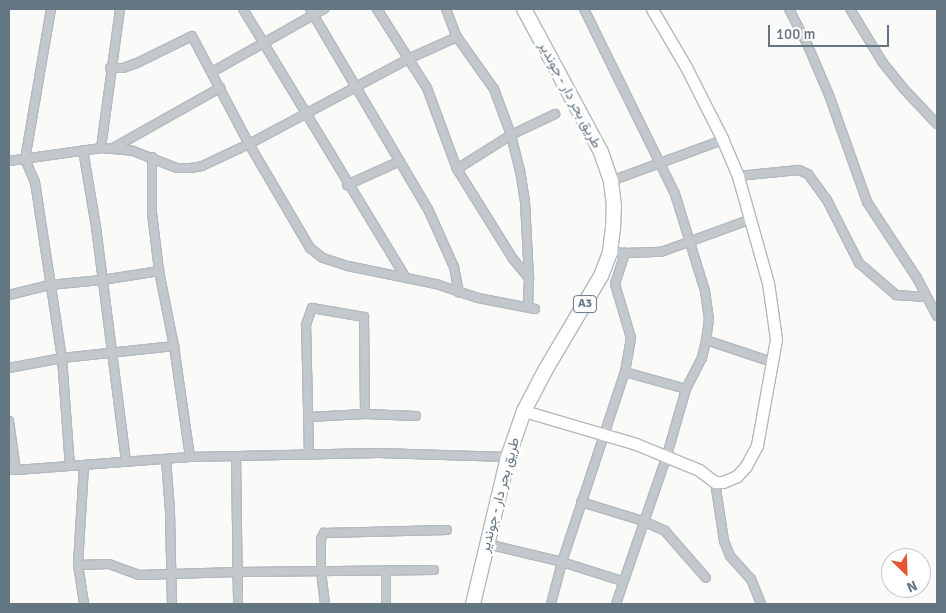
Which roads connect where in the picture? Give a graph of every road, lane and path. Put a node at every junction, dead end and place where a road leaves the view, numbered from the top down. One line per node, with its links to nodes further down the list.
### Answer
1 (51, 9): 30 (street)
2 (120, 9): 16 (street)
3 (243, 9): 14 (street)
4 (324, 9): 12 (street)
5 (377, 9): 15 (street)
6 (446, 9): 13 (street)
7 (524, 9): 36 (highway, طريق بحر دار - جوندير / A3)
8 (584, 9): 33 (street)
9 (652, 9): 24 (street)
10 (789, 9): 49 (street)
11 (850, 9): 22 (street)
12 (312, 12): 14 (street); 18 (street)
13 (457, 36): 15 (street); 23 (street)
14 (263, 44): 17 (street); 20 (street)
15 (408, 59): 18 (street); 34 (street)
16 (110, 68): 17 (street); 26 (street)
17 (212, 72): 19 (street)
18 (357, 87): 20 (street); 32 (street)
19 (220, 88): 25 (street); 27 (street)
20 (306, 114): 25 (street); 37 (street)
21 (555, 114): 23 (street)
22 (937, 124)
23 (511, 135): 34 (street); 44 (street)
24 (723, 140): 33 (street); 35 (street)
25 (249, 144): 29 (street); 43 (street)
26 (101, 148): 27 (street); 28 (street)
27 (113, 148): 29 (street)
28 (83, 150): 30 (street); 45 (street)
29 (152, 157): 42 (street)
30 (25, 159): 31 (street); 46 (street)
31 (9, 161)
32 (400, 161): 37 (street); 47 (street)
33 (661, 161): 36 (street); 39 (street)
34 (457, 169): 44 (street)
35 (738, 176): 38 (street); 49 (street)
36 (610, 181): 40 (highway, طريق بحر دار - جوندير / A3)
37 (347, 184): 43 (street)
38 (749, 220): 39 (street); 55 (street)
39 (689, 242): 41 (street); 51 (street)
40 (610, 252): 41 (street); 59 (highway, طريق بحر دار - جوندير / A3)
41 (625, 253): 57 (street)
42 (159, 270): 45 (street); 52 (street)
43 (405, 278): 47 (street)
44 (529, 278): 47 (street)
45 (102, 280): 46 (street); 53 (street)
46 (49, 285): 48 (street); 54 (street)
47 (459, 292)
48 (9, 295)
49 (926, 297): 50 (street)
50 (937, 316)
51 (706, 340): 55 (street); 58 (street)
52 (174, 346): 53 (street); 68 (street)
53 (113, 353): 54 (street); 71 (street)
54 (62, 358): 56 (street); 72 (street)
55 (772, 362): 75 (street)
56 (9, 368)
57 (625, 372): 58 (street); 64 (street)
58 (686, 390): 66 (street)
59 (524, 411): 64 (street); 69 (highway, طريق بحر دار - جوندير / A3)
60 (366, 414): 61 (street); 62 (street); 62 (street)
61 (416, 416)
62 (309, 417): 65 (street)
63 (9, 420): 74 (street)
64 (604, 433): 66 (street); 76 (street)
65 (309, 454): 67 (street); 69 (street)
66 (667, 455): 75 (street); 77 (street)
67 (236, 456): 68 (street); 83 (street)
68 (190, 457): 70 (street)
69 (508, 457): 79 (highway, طريق بحر دار - جوندير / A3)
70 (166, 459): 71 (street); 86 (street)
71 (126, 462): 73 (street)
72 (70, 466): 73 (street); 74 (street)
73 (84, 466): 81 (street)
74 (12, 470)
75 (715, 482): 97 (street)
76 (582, 502): 77 (street); 80 (street)
77 (643, 521): 87 (street); 88 (street)
78 (447, 530): 85 (street)
79 (487, 544): 80 (street); 94 (highway, طريق بحر دار - جوندير / A3)
80 (562, 562): 88 (street); 95 (street)
81 (78, 564): 86 (street); 89 (street)
82 (434, 570): 84 (street)
83 (237, 572): 85 (street); 86 (street); 91 (street)
84 (386, 572): 85 (street); 93 (street)
85 (321, 573): 92 (street)
86 (172, 574): 90 (street)
87 (706, 578)
88 (622, 581): 96 (street)
89 (84, 604)
90 (172, 604)
91 (238, 604)
92 (325, 604)
93 (386, 604)
94 (473, 604)
95 (551, 604)
96 (616, 604)
97 (761, 604)

